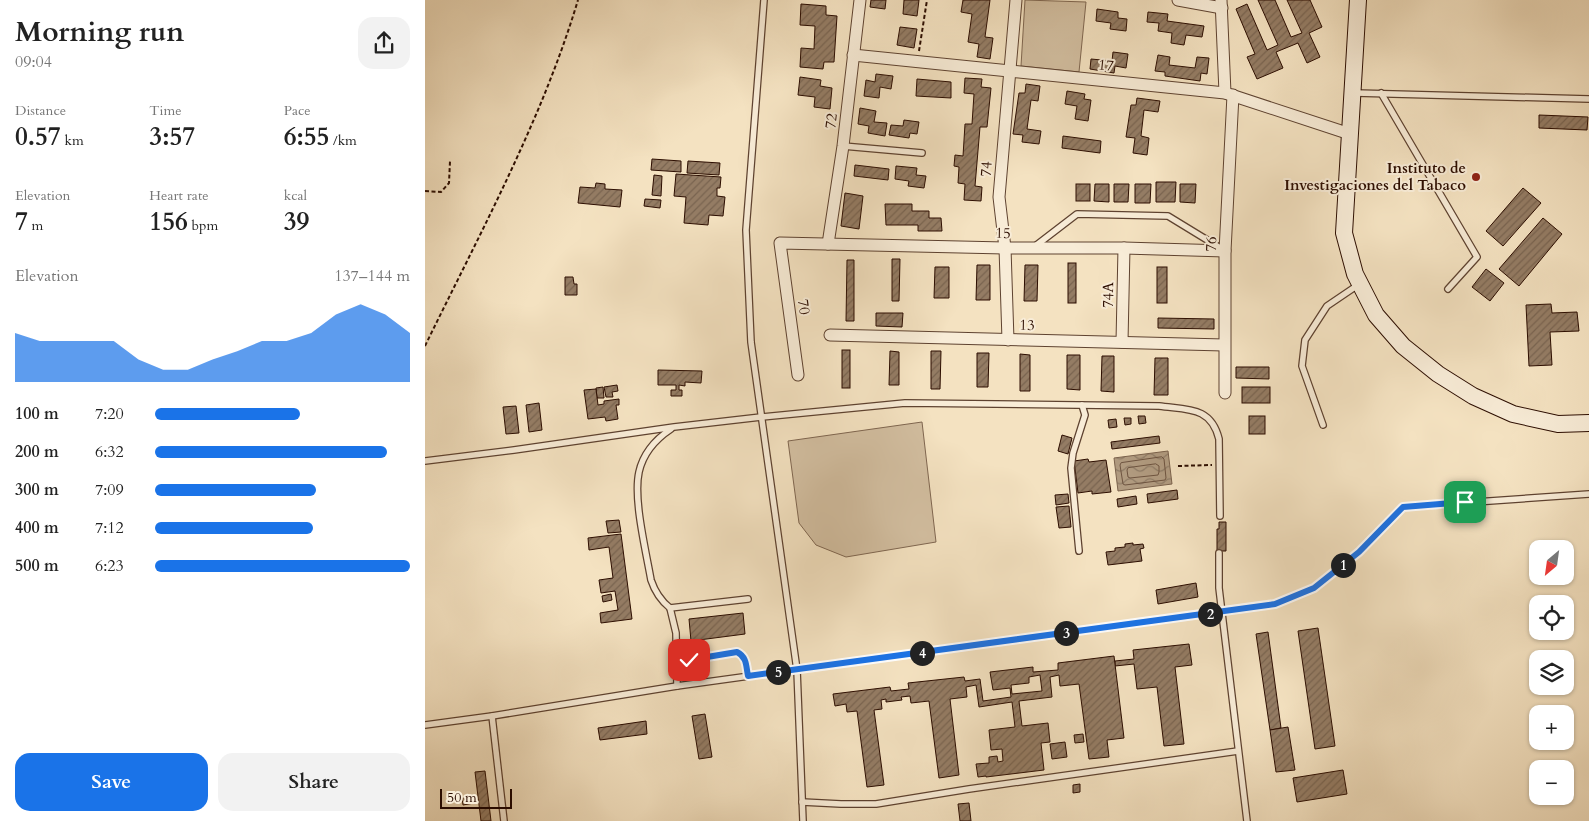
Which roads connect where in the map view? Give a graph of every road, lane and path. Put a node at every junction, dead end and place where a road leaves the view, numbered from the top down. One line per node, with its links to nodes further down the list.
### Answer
1 (579, 0): 33 (path)
2 (764, 0): 37 (lane)
3 (859, 0): 9 (street, 72)
4 (927, 0): 10 (path)
5 (1016, 0): 11 (street, 74)
6 (1178, 0): 8 (street)
7 (1358, 0): 12 (street)
8 (1222, 4): 14 (street, 76)
9 (853, 55): 10 (street, 17); 17 (street, 72)
10 (918, 61): 11 (street, 17)
11 (1009, 70): 14 (street, 17); 23 (street, 74)
12 (1353, 92): 13 (lane); 16 (street)
13 (1381, 93): 15 (lane); 28 (lane)
14 (1229, 94): 16 (street, 17); 26 (street, 76)
15 (1589, 100)
16 (1350, 134): 27 (street)
17 (843, 146): 18 (lane); 22 (street, 72)
18 (922, 153)
19 (450, 161): 20 (path)
20 (425, 191)
21 (780, 243): 22 (street, 15); 34 (street, 70)
22 (828, 244): 23 (street, 15)
23 (1005, 248): 24 (street, 15); 30 (street, 74)
24 (1033, 248): 25 (street, 15); 26 (lane)
25 (1124, 248): 26 (street, 15); 31 (street, 74A)
26 (1225, 251): 32 (street, 76)
27 (1360, 284): 38 (street); 39 (lane)
28 (1448, 290)
29 (830, 335): 30 (street, 13)
30 (1008, 340): 31 (street, 13)
31 (1122, 342): 32 (street, 13)
32 (1224, 344): 35 (street, 76)
33 (425, 346)
34 (798, 375)
35 (1225, 393)
36 (1082, 405): 37 (lane); 42 (lane); 46 (lane)
37 (761, 417): 40 (lane); 52 (lane)
38 (1589, 423)
39 (1323, 425)
40 (674, 427): 41 (lane); 49 (lane)
41 (425, 461)
42 (1219, 464): 43 (path); 45 (lane)
43 (1178, 466)
44 (1589, 494): 50 (lane)
45 (1220, 516)
46 (1079, 551)
47 (1219, 553): 50 (lane)
48 (748, 599): 49 (lane)
49 (670, 608): 51 (lane)
50 (1222, 612): 52 (lane); 57 (lane)
51 (677, 664): 53 (lane); 54 (lane)
52 (797, 670): 53 (lane); 58 (lane)
53 (748, 676): 54 (lane)
54 (677, 686): 55 (lane)
55 (492, 716): 56 (lane); 59 (lane)
56 (425, 725)
57 (1238, 752): 58 (lane); 61 (lane)
58 (802, 802): 60 (lane)
59 (504, 821)
60 (803, 821)
61 (1247, 821)

